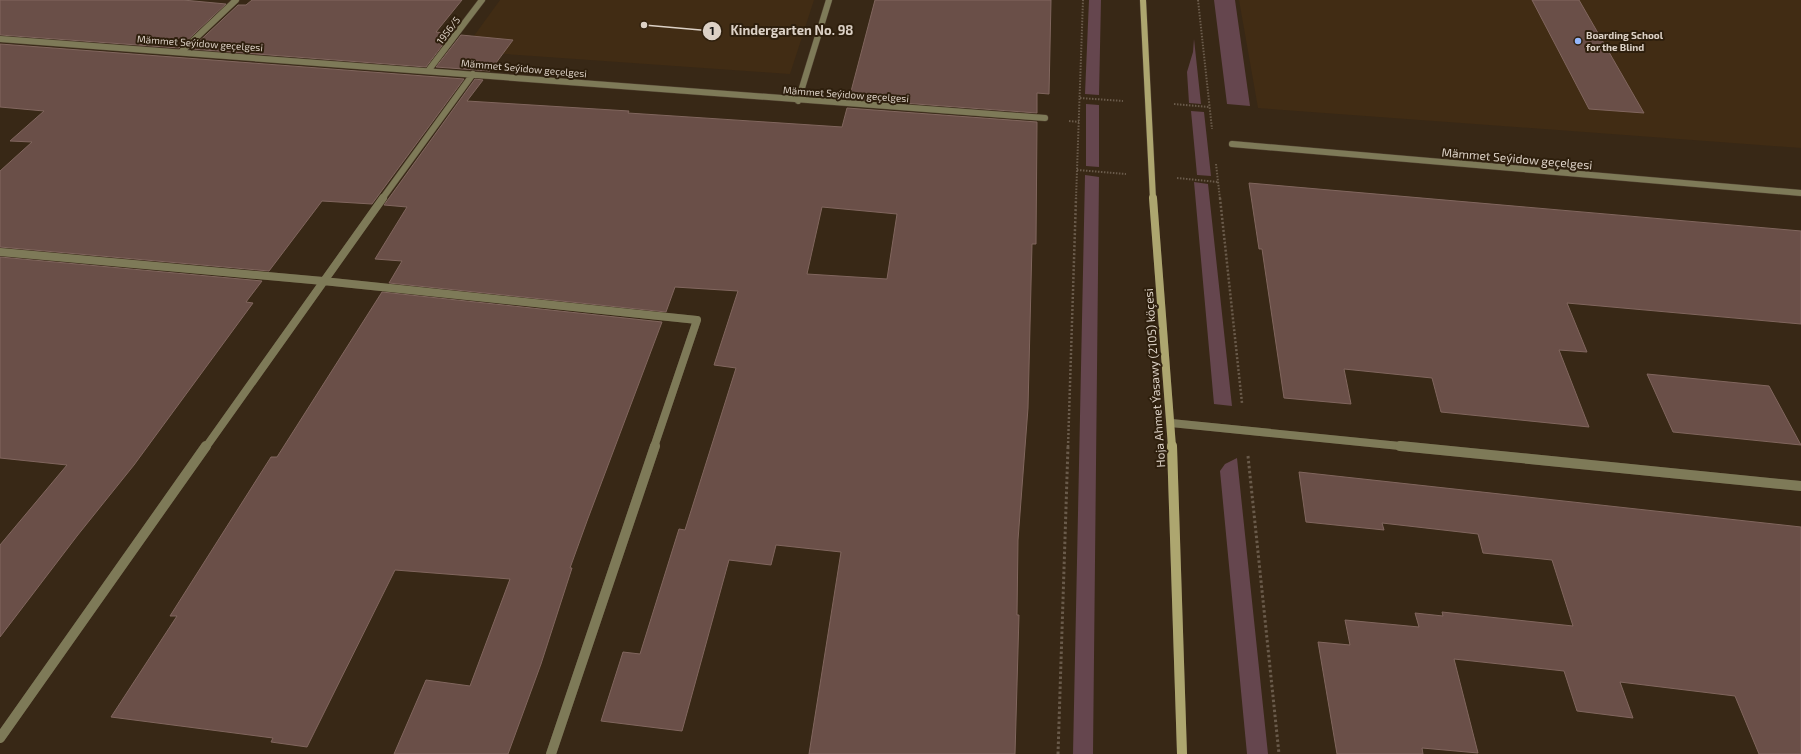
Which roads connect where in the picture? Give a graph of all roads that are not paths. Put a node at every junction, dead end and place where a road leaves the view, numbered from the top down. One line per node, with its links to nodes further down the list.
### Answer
1 (236, 0): 6 (street)
2 (482, 0): 7 (street, 1956/5)
3 (829, 0): 9 (street)
4 (1143, 0): 15 (street, Hoja Ahmet Ýasawy (2105) köçesi)
5 (0, 39): 6 (street, Mämmet Seýidow geçelgesi)
6 (182, 51): 7 (street, Mämmet Seýidow geçelgesi)
7 (428, 71): 8 (street, Mämmet Seýidow geçelgesi)
8 (473, 74): 9 (street, Mämmet Seýidow geçelgesi); 14 (street)
9 (798, 101): 10 (street, Mämmet Seýidow geçelgesi)
10 (1046, 118)
11 (1232, 144): 12 (street, Mämmet Seýidow geçelgesi)
12 (1801, 193)
13 (0, 252): 14 (street)
14 (323, 281): 17 (street); 18 (street)
15 (1171, 424): 16 (street); 19 (street, Hoja Ahmet Ýasawy (2105) köçesi)
16 (1801, 486)
17 (0, 738)
18 (550, 754)
19 (1182, 754)

